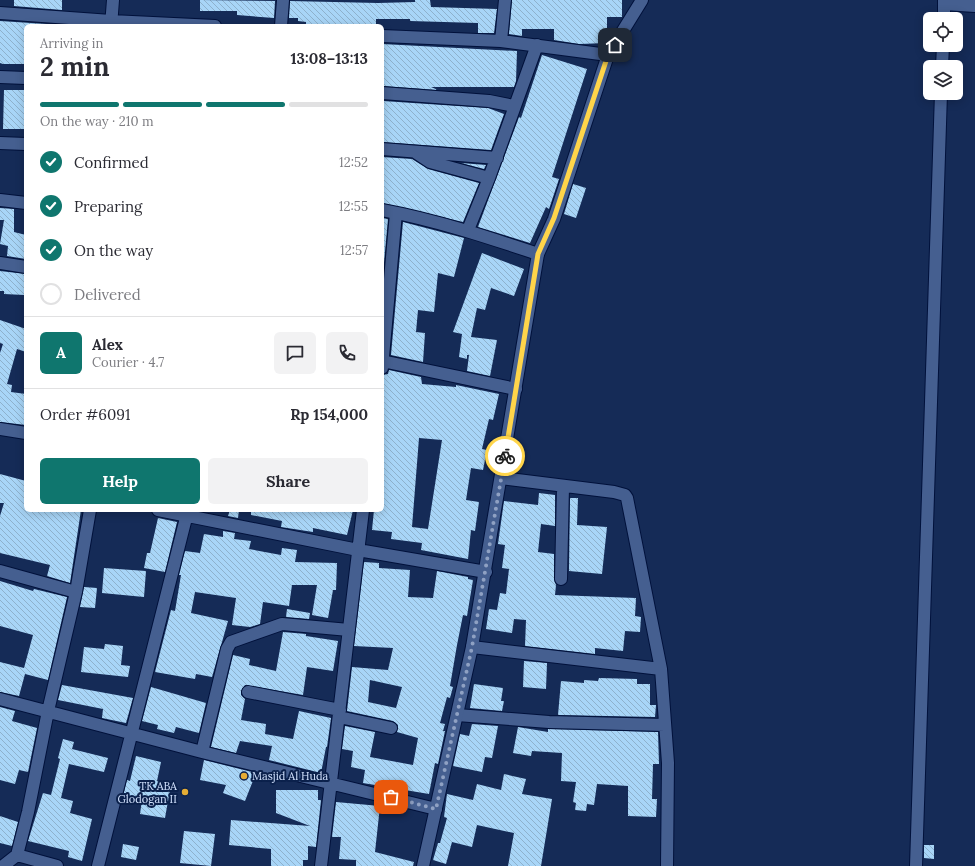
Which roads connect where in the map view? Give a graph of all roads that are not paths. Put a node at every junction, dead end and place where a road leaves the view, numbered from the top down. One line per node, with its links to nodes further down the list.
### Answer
1 (113, 0): 8 (street)
2 (283, 0): 9 (street)
3 (505, 0): 11 (street)
4 (642, 0): 13 (street)
5 (944, 2): 6 (street)
6 (975, 6)
7 (0, 13): 8 (street)
8 (111, 24)
9 (281, 24)
10 (384, 36): 11 (street)
11 (502, 41): 12 (street)
12 (538, 45): 13 (street); 18 (street)
13 (608, 55): 30 (street)
14 (0, 77): 15 (street)
15 (24, 78)
16 (384, 93): 18 (street)
17 (941, 100): 71 (street)
18 (514, 106): 23 (street)
19 (0, 143): 20 (street)
20 (24, 144)
21 (384, 149): 22 (street)
22 (415, 152): 23 (street); 24 (street)
23 (497, 158): 24 (street)
24 (490, 178): 29 (street)
25 (0, 200): 26 (street)
26 (24, 203)
27 (384, 210): 28 (street)
28 (396, 213): 29 (street); 33 (street)
29 (468, 230): 30 (street)
30 (538, 254): 36 (street)
31 (0, 263): 32 (street)
32 (24, 266)
33 (385, 289): 34 (street)
34 (384, 314)
35 (384, 363): 36 (street)
36 (516, 389): 39 (street)
37 (0, 429): 38 (street)
38 (24, 433)
39 (501, 478): 40 (street); 47 (street)
40 (563, 487): 48 (street); 52 (street)
41 (90, 512): 49 (street)
42 (172, 512): 44 (street)
43 (363, 512): 45 (street)
44 (187, 514): 45 (street); 60 (street)
45 (358, 550): 47 (street); 50 (street)
46 (0, 571): 49 (street)
47 (486, 572): 51 (street)
48 (561, 579)
49 (76, 592): 55 (street)
50 (349, 630): 56 (street); 61 (street)
51 (472, 647): 52 (street); 57 (street)
52 (661, 669): 58 (street)
53 (248, 692): 56 (street)
54 (0, 699): 55 (street)
55 (48, 711): 60 (street); 64 (street)
56 (340, 713): 59 (street); 62 (street)
57 (457, 715): 58 (street); 63 (street)
58 (665, 725): 70 (street)
59 (391, 728)
60 (133, 732): 61 (street); 67 (street)
61 (202, 752): 62 (street)
62 (330, 782): 63 (street); 68 (street)
63 (436, 809): 69 (street)
64 (17, 855): 65 (street); 66 (street)
65 (3, 866)
66 (57, 866)
67 (98, 866)
68 (321, 866)
69 (423, 866)
70 (668, 866)
71 (916, 866)

